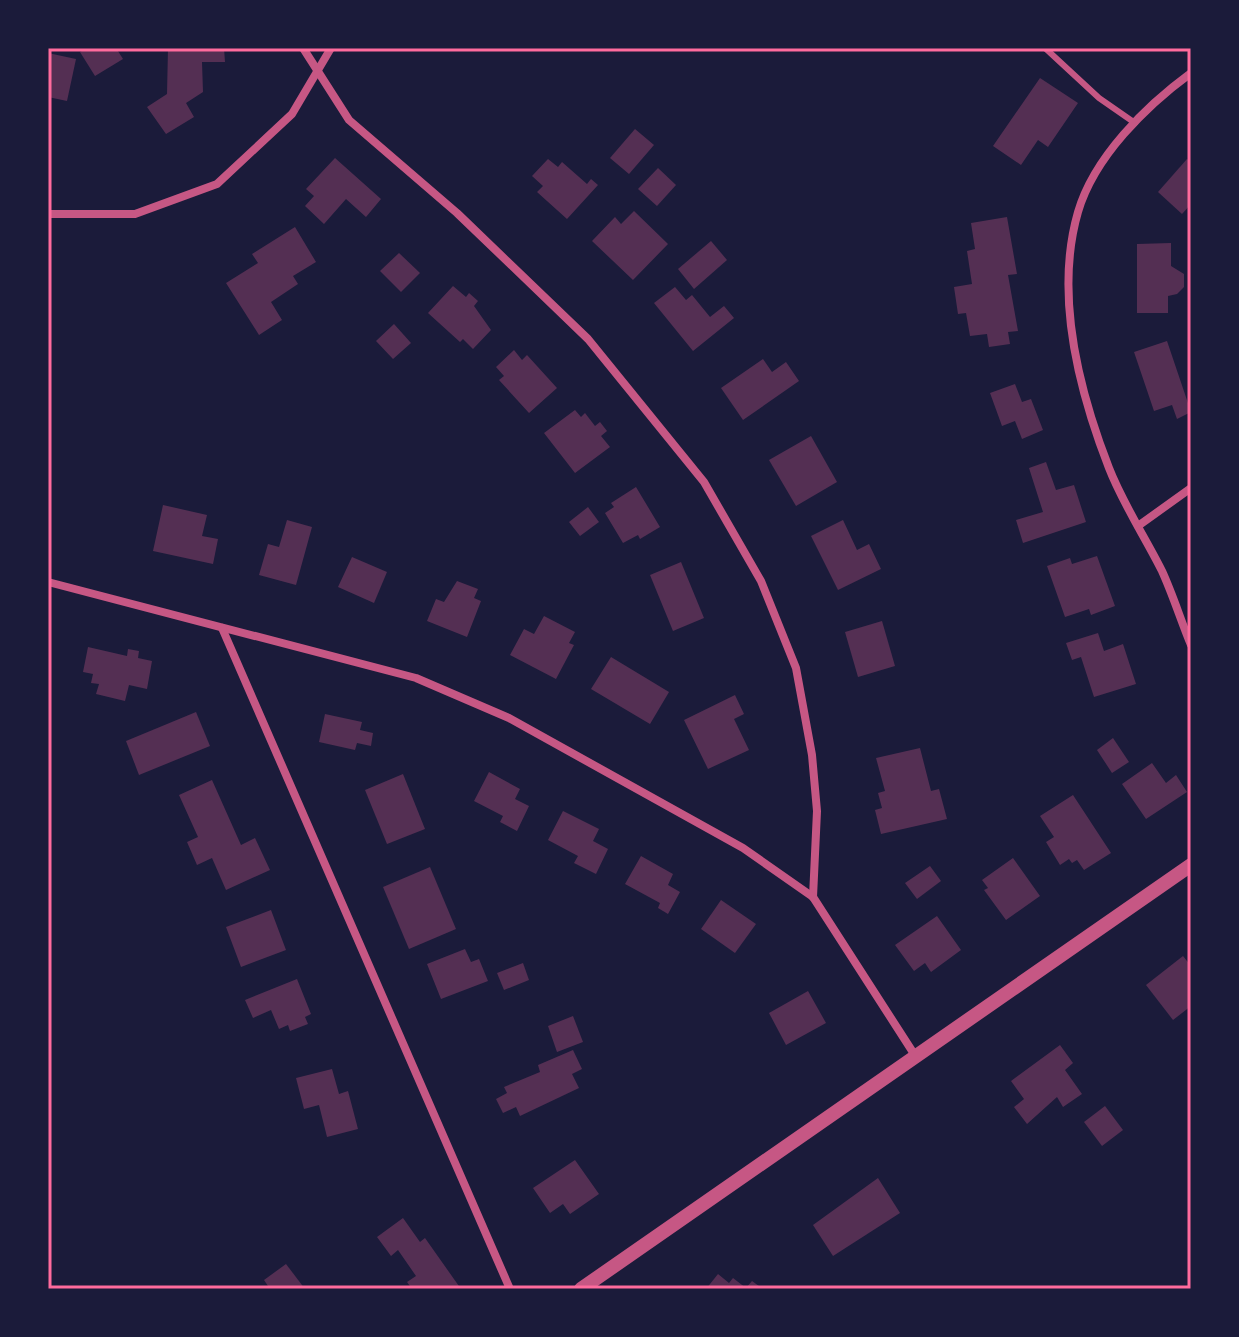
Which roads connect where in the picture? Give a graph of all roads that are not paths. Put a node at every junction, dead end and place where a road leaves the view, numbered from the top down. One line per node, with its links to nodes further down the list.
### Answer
1 (303, 48): 4 (street)
2 (331, 48): 4 (street)
3 (1045, 48): 6 (lane)
4 (317, 71): 7 (street); 14 (street)
5 (1191, 73): 6 (street)
6 (1135, 123): 9 (street)
7 (48, 214)
8 (1191, 488): 9 (street)
9 (1138, 526): 12 (street)
10 (48, 582): 11 (street)
11 (222, 628): 14 (street); 16 (street)
12 (1191, 645)
13 (1191, 865): 15 (street)
14 (813, 897): 15 (street)
15 (916, 1057): 17 (street)
16 (510, 1289)
17 (581, 1289)

